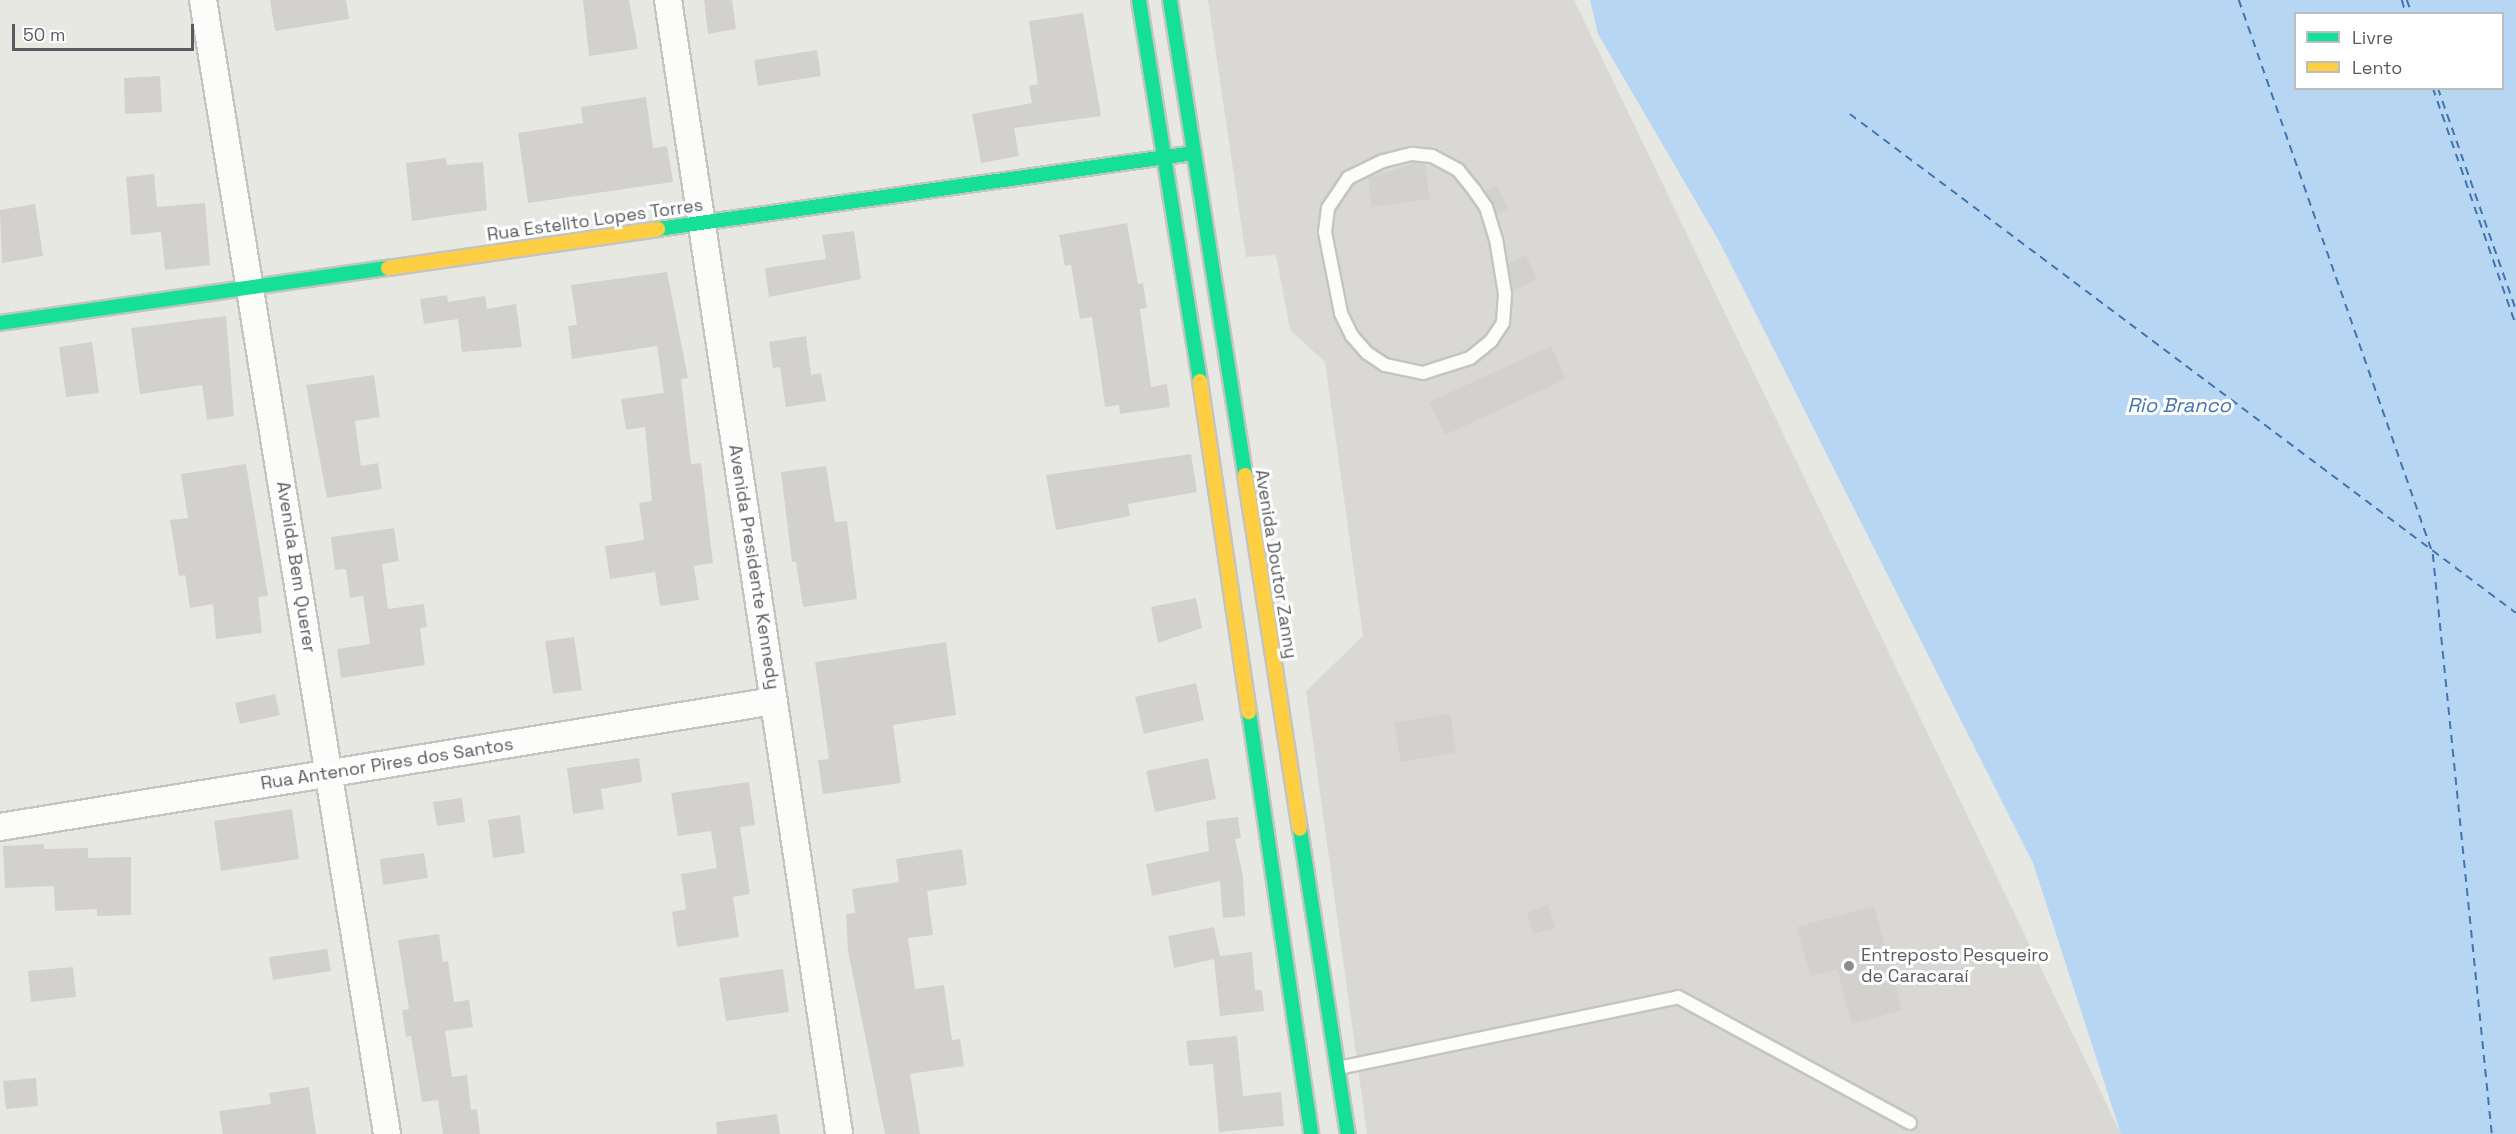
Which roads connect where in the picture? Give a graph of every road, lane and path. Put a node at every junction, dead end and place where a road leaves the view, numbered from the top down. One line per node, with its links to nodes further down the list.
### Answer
1 (203, 0): 8 (street, Avenida Bem Querer)
2 (668, 0): 7 (street, Avenida Presidente Kennedy)
3 (1139, 0): 6 (street)
4 (1170, 0): 5 (street, Avenida Doutor Zanny)
5 (1194, 153): 6 (street, Rua Estelito Lopes Torres); 14 (street, Avenida Doutor Zanny)
6 (1167, 157): 7 (street, Rua Estelito Lopes Torres); 18 (street)
7 (702, 223): 8 (street, Rua Estelito Lopes Torres); 11 (street, Avenida Presidente Kennedy)
8 (248, 287): 10 (street, Rua Estelito Lopes Torres); 12 (street, Avenida Bem Querer)
9 (1341, 313): 9 (lane)
10 (0, 322)
11 (774, 701): 12 (street, Rua Antenor Pires dos Santos); 17 (street, Avenida Presidente Kennedy)
12 (330, 774): 13 (street, Rua Antenor Pires dos Santos); 16 (street, Avenida Bem Querer)
13 (0, 827)
14 (1338, 1068): 15 (lane); 19 (street, Avenida Doutor Zanny)
15 (1910, 1123)
16 (387, 1134)
17 (839, 1134)
18 (1311, 1134)
19 (1348, 1134)

